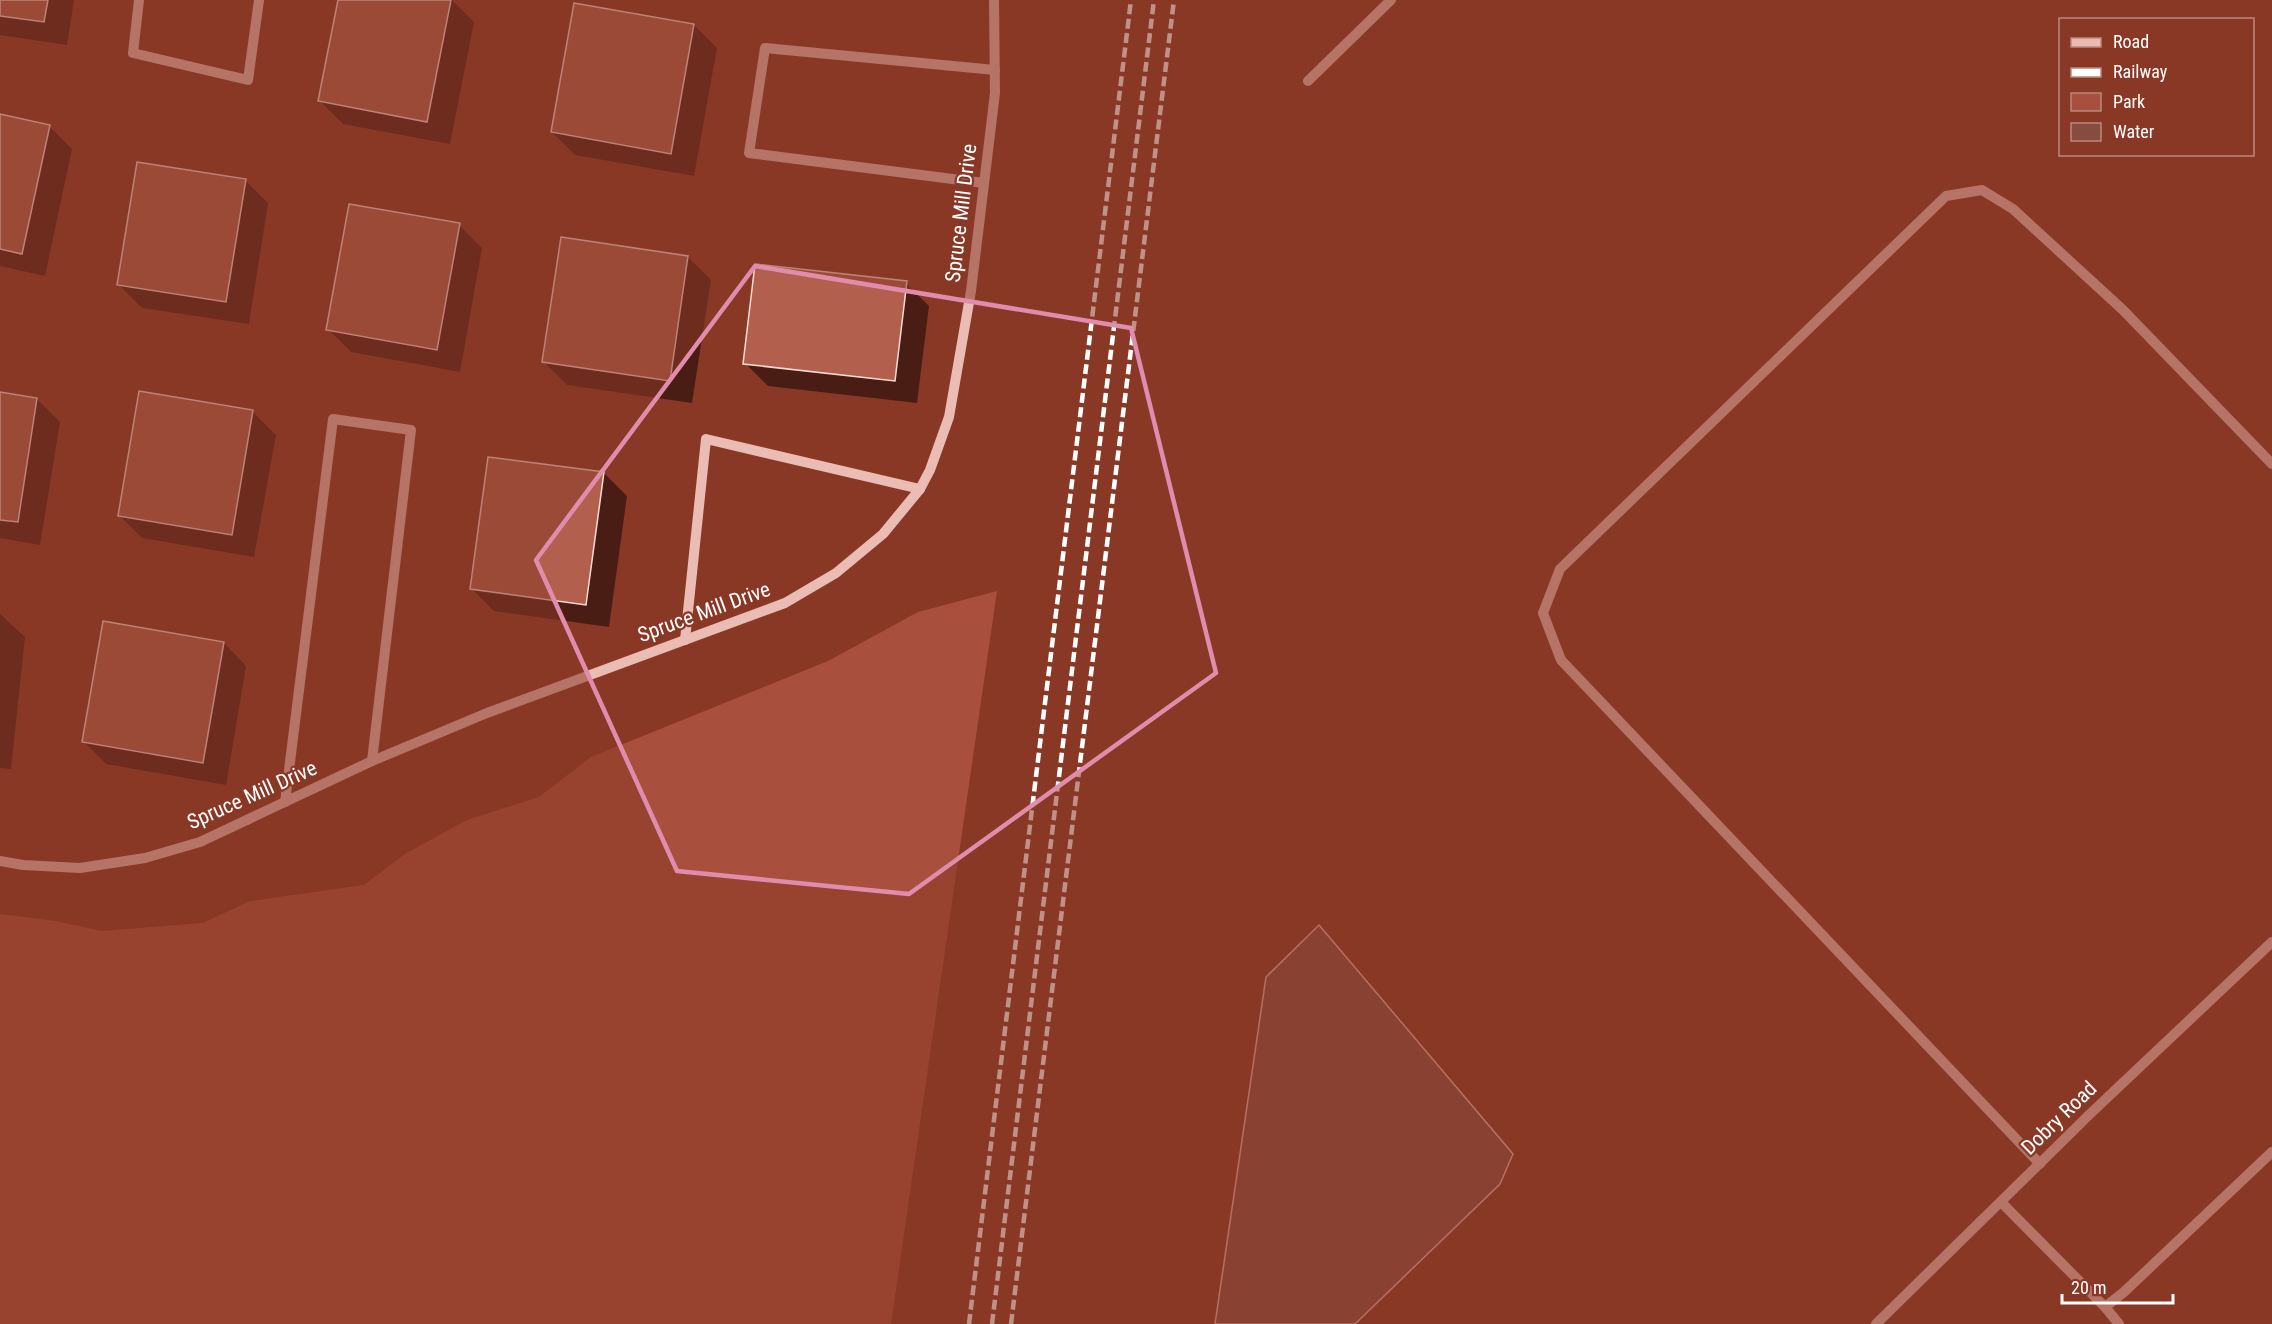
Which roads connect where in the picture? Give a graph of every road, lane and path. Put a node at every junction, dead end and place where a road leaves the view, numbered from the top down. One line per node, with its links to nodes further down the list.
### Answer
1 (139, 0): 2 (street)
2 (260, 0)
3 (994, 0): 5 (street, Spruce Mill Drive)
4 (1391, 0): 6 (street)
5 (995, 70): 7 (street, Spruce Mill Drive); 7 (street)
6 (1308, 81)
7 (984, 183): 9 (street, Spruce Mill Drive)
8 (2272, 464): 16 (street)
9 (920, 489): 10 (street, Spruce Mill Drive); 10 (street)
10 (685, 640): 11 (street, Spruce Mill Drive)
11 (372, 761): 12 (street, Spruce Mill Drive); 12 (street)
12 (285, 802): 13 (street, Spruce Mill Drive)
13 (0, 861)
14 (2272, 942): 16 (street, Dobry Road)
15 (2272, 1152): 18 (street)
16 (2040, 1164): 17 (street, Dobry Road)
17 (2001, 1202): 18 (street); 19 (street, Dobry Road)
18 (2105, 1307): 20 (street)
19 (1876, 1324)
20 (2119, 1324)

